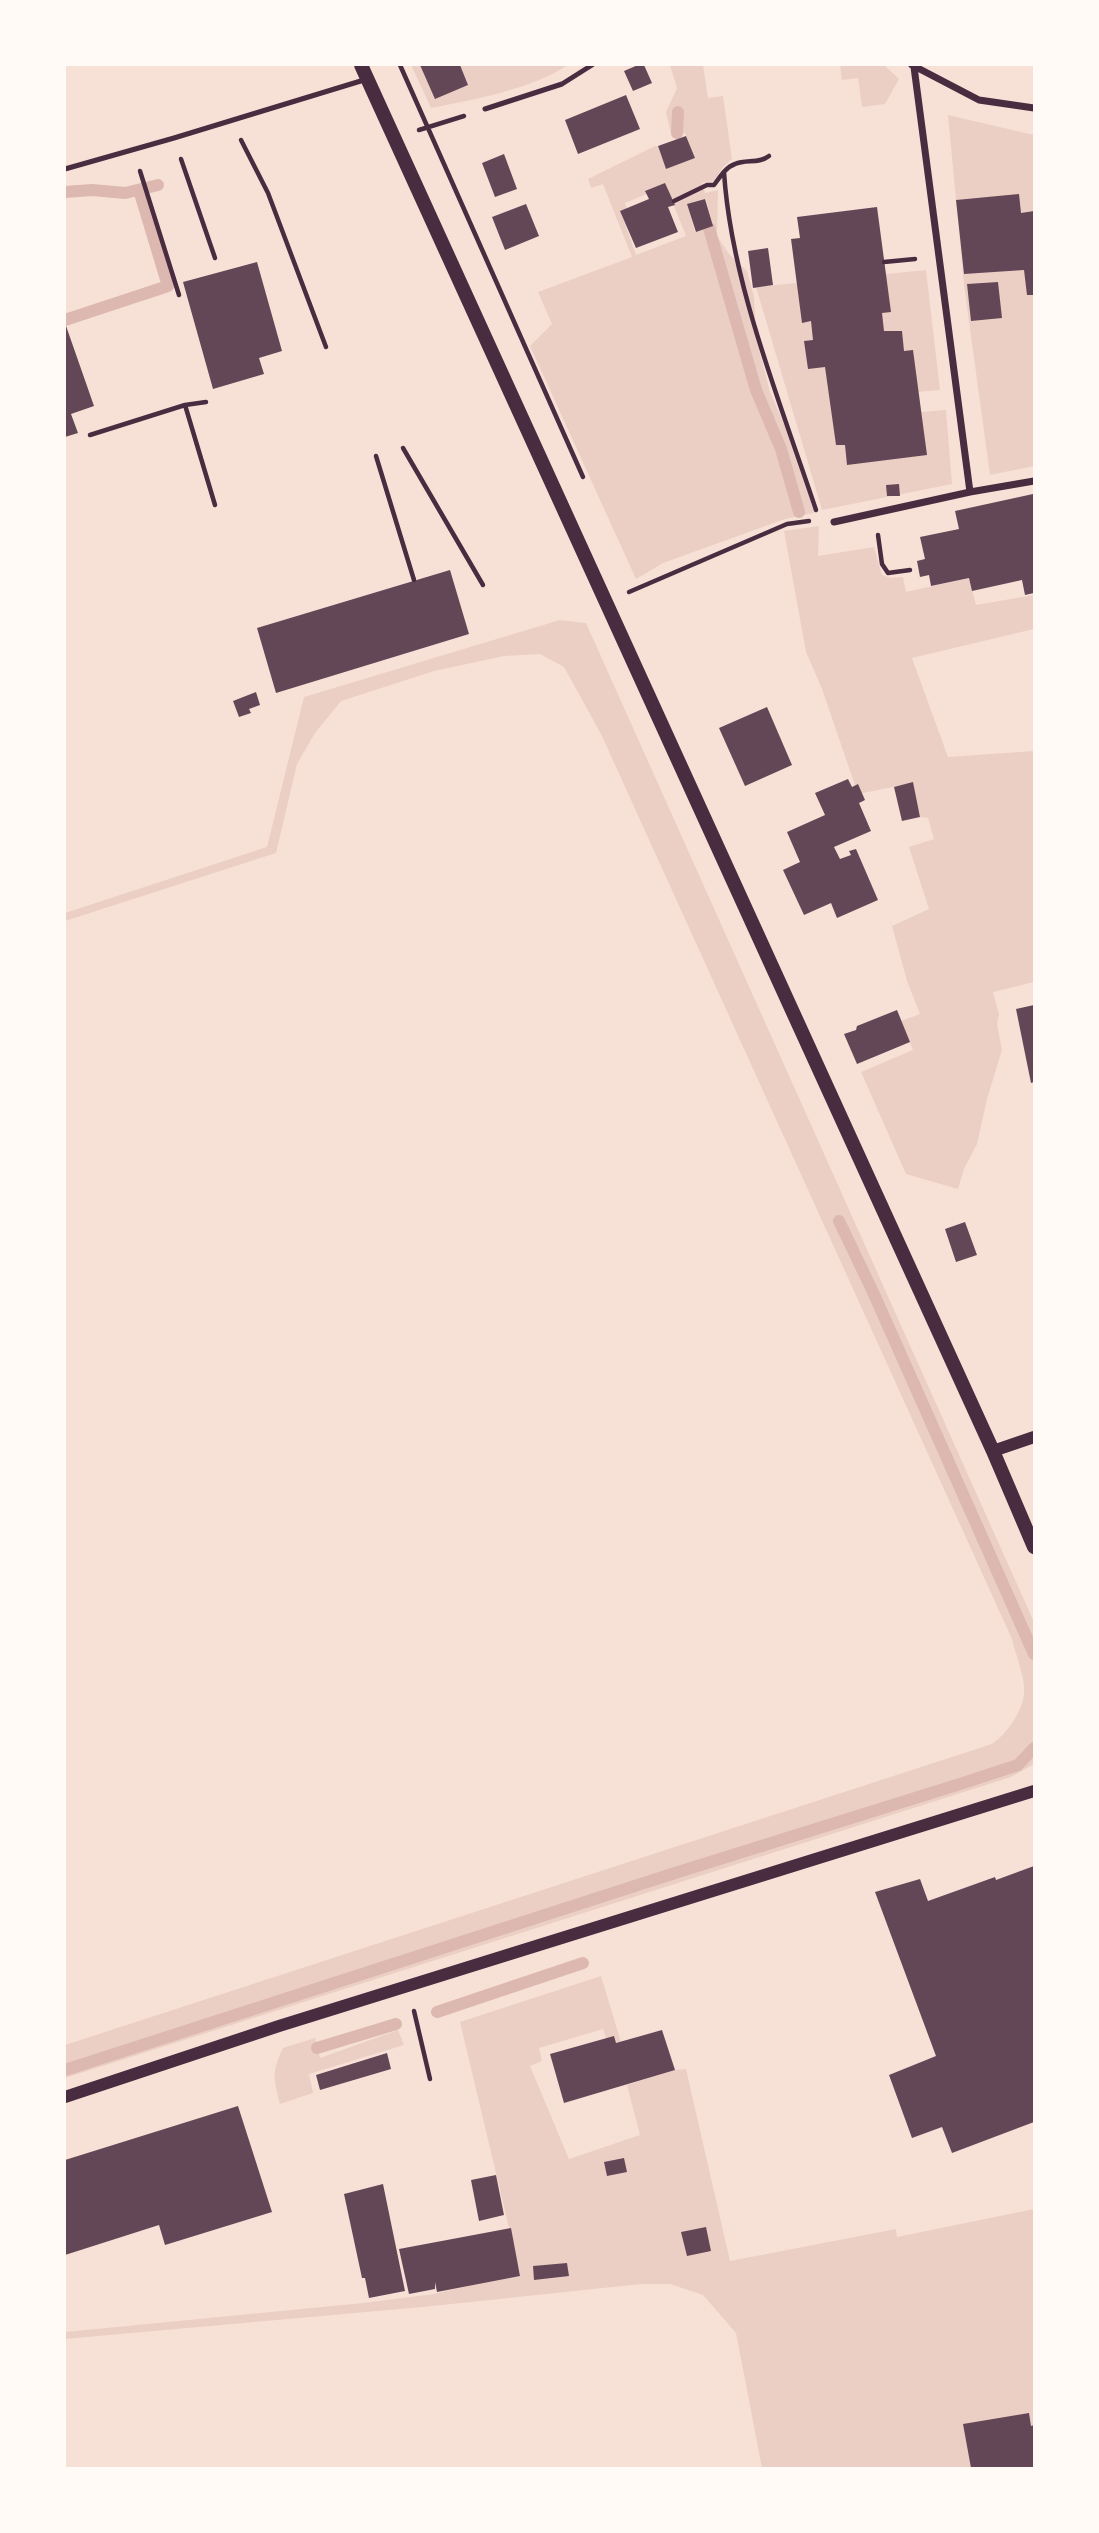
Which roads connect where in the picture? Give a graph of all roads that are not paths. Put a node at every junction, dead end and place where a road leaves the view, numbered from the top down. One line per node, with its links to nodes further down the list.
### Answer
1 (361, 65): 4 (main road)
2 (592, 65): 6 (lane)
3 (913, 66): 5 (street); 9 (street)
4 (367, 79): 7 (lane); 12 (main road)
5 (1034, 108)
6 (485, 109)
7 (65, 169)
8 (1034, 481): 9 (street)
9 (970, 492): 10 (street)
10 (834, 522)
11 (1034, 1437): 12 (street)
12 (993, 1451): 13 (main road)
13 (1034, 1547)
14 (1034, 1791): 15 (street)
15 (65, 2096)

